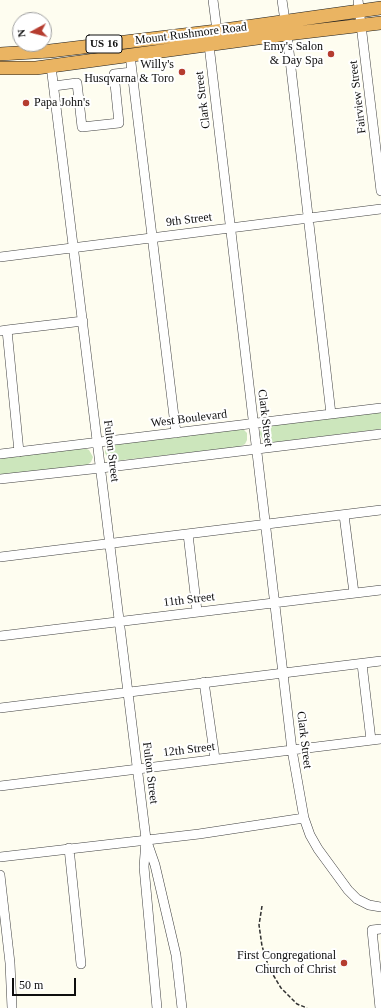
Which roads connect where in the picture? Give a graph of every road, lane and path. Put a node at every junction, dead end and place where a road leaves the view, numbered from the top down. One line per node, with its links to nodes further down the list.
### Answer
1 (213, 0): 8 (street)
2 (282, 0): 7 (street)
3 (359, 5): 4 (highway, Mount Rushmore Road / US 16); 6 (street, Fairview Street); 7 (highway, Mount Rushmore Road / US 16)
4 (381, 8)
5 (381, 23): 6 (highway, Mount Rushmore Road / US 16)
6 (362, 26): 7 (highway, Mount Rushmore Road / US 16); 16 (street, Fairview Street)
7 (286, 28): 8 (highway, Mount Rushmore Road / US 16); 9 (highway, Mount Rushmore Road / US 16); 18 (street)
8 (217, 31): 10 (highway, Mount Rushmore Road / US 16)
9 (208, 45): 11 (highway, Mount Rushmore Road / US 16); 19 (street, Clark Street)
10 (0, 54)
11 (130, 55): 12 (highway, Mount Rushmore Road / US 16); 14 (street)
12 (51, 66): 13 (highway, Mount Rushmore Road / US 16); 15 (street, Fulton Street)
13 (0, 68)
14 (132, 72): 15 (street); 20 (street)
15 (54, 86): 21 (street, Fulton Street)
16 (381, 191)
17 (381, 209): 18 (street, 9th Street)
18 (308, 217): 19 (street, 9th Street); 26 (street)
19 (230, 227): 20 (street, 9th Street); 27 (street, Clark Street)
20 (153, 237): 21 (street, 9th Street); 28 (street)
21 (74, 247): 22 (street, 9th Street); 23 (street, Fulton Street)
22 (0, 257)
23 (82, 321): 24 (street); 30 (street, Fulton Street)
24 (4, 331): 32 (street)
25 (381, 408): 26 (street, West Boulevard)
26 (331, 414): 27 (street, West Boulevard)
27 (254, 424): 28 (street, West Boulevard); 31 (street, Clark Street)
28 (176, 433): 30 (street, West Boulevard)
29 (381, 434): 31 (street)
30 (98, 443): 32 (street, West Boulevard); 34 (street, Fulton Street)
31 (256, 449): 34 (street); 38 (street, Clark Street)
32 (19, 452): 33 (street, West Boulevard)
33 (0, 454)
34 (101, 468): 35 (street); 40 (street, Fulton Street)
35 (0, 479)
36 (381, 510): 37 (street)
37 (344, 515): 38 (street); 43 (street)
38 (265, 524): 39 (street); 44 (street, Clark Street)
39 (188, 534): 40 (street); 45 (street)
40 (110, 544): 41 (street); 46 (street, Fulton Street)
41 (0, 557)
42 (381, 590): 43 (street, 11th Street)
43 (354, 593): 44 (street, 11th Street)
44 (275, 603): 45 (street, 11th Street); 50 (street, Clark Street)
45 (197, 611): 46 (street, 11th Street)
46 (119, 621): 47 (street, 11th Street); 52 (street, Fulton Street)
47 (0, 636)
48 (381, 661): 49 (street)
49 (362, 664): 50 (street); 55 (street)
50 (284, 672): 51 (street); 56 (street, Clark Street)
51 (204, 682): 52 (street); 57 (street)
52 (128, 692): 53 (street); 58 (street, Fulton Street)
53 (0, 708)
54 (381, 739): 55 (street, 12th Street)
55 (371, 740): 56 (street, 12th Street)
56 (292, 750): 57 (street, 12th Street); 60 (street, Clark Street)
57 (215, 759): 58 (street, 12th Street)
58 (137, 768): 59 (street, 12th Street); 61 (street, Fulton Street)
59 (0, 786)
60 (304, 818): 61 (street); 66 (street, Clark Street)
61 (146, 839): 62 (street); 71 (street, Fulton Street); 72 (street, Fulton Street)
62 (69, 848): 63 (street); 69 (street)
63 (0, 856)
64 (0, 875): 67 (street)
65 (262, 906): 73 (path)
66 (381, 906)
67 (2, 909): 70 (street)
68 (381, 929): 74 (street)
69 (81, 964)
70 (12, 1008)
71 (157, 1008)
72 (182, 1008)
73 (307, 1008)
74 (380, 1008)

